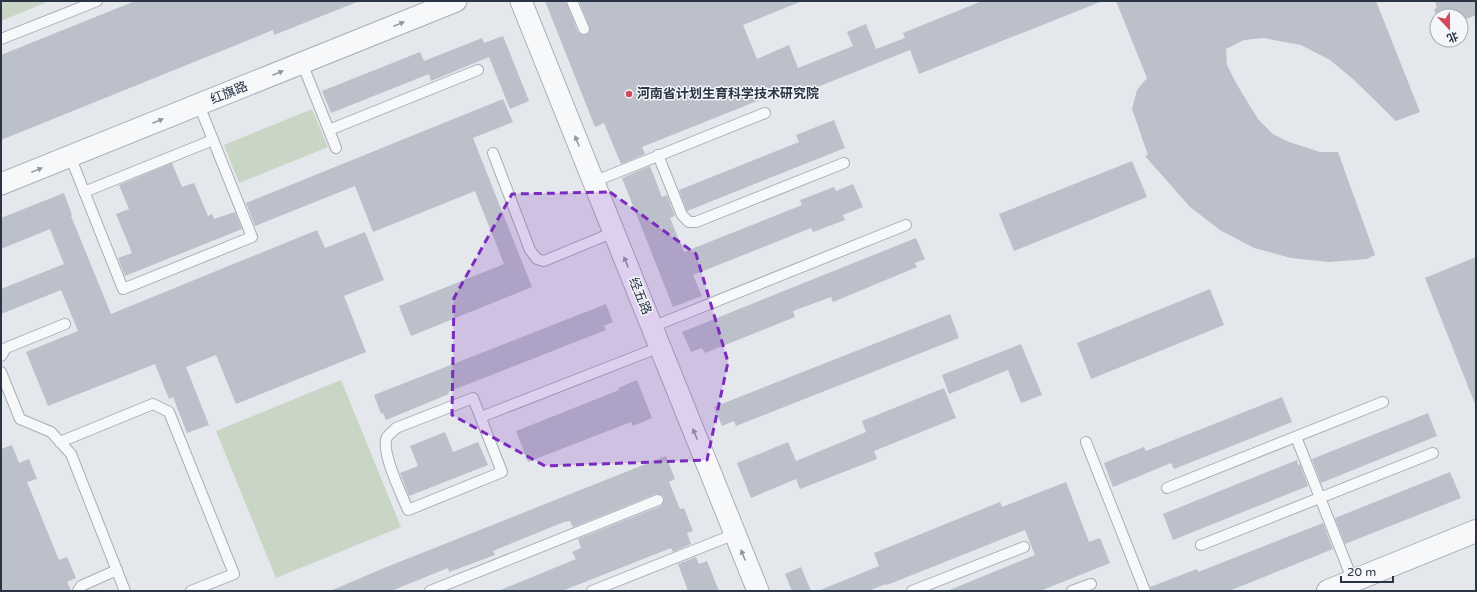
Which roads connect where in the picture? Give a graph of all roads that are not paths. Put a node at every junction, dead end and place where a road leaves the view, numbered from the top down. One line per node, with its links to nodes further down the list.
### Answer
1 (97, 1): 5 (lane)
2 (456, 1): 8 (street, 红旗路, one-way to 2)
3 (521, 1): 19 (street, 经五路, one-way to 3)
4 (572, 1): 6 (lane)
5 (82, 4): 7 (lane)
6 (584, 29)
7 (1, 39)
8 (302, 63): 10 (street, 红旗路, one-way to 8); 12 (lane)
9 (478, 70): 12 (lane)
10 (198, 105): 13 (lane); 16 (street, 红旗路, one-way to 10)
11 (766, 113): 17 (lane)
12 (329, 130): 14 (lane)
13 (213, 140): 21 (lane); 21 (lane)
14 (336, 148)
15 (492, 153): 23 (lane)
16 (70, 156): 20 (street, 红旗路, one-way to 16); 21 (lane)
17 (658, 156): 18 (lane); 19 (lane)
18 (844, 163)
19 (594, 182): 23 (street, 经五路)
20 (1, 184)
21 (84, 192)
22 (906, 225): 25 (lane)
23 (614, 232): 25 (street, 经五路, one-way to 23)
24 (65, 324): 27 (lane)
25 (652, 327): 26 (street, 经五路)
26 (660, 347): 30 (lane); 39 (street, 经五路, one-way to 26)
27 (1, 356)
28 (1, 370): 32 (lane)
29 (1383, 402): 31 (lane)
30 (480, 417): 30 (lane)
31 (1296, 437): 35 (lane); 36 (lane)
32 (60, 442): 42 (lane); 47 (lane)
33 (1086, 442): 53 (lane)
34 (1433, 453): 36 (lane)
35 (1167, 488)
36 (1320, 498): 40 (lane); 43 (lane)
37 (658, 500): 48 (lane)
38 (1476, 531): 43 (street)
39 (735, 534): 49 (lane); 50 (street, 经五路, one-way to 39)
40 (1201, 545)
41 (1024, 546): 51 (lane)
42 (117, 570): 45 (lane); 46 (lane)
43 (1353, 581): 54 (street)
44 (1091, 584): 52 (lane)
45 (78, 591)
46 (126, 591)
47 (191, 591)
48 (430, 591)
49 (592, 591)
50 (758, 591)
51 (912, 591)
52 (1072, 591)
53 (1145, 591)
54 (1328, 591)

